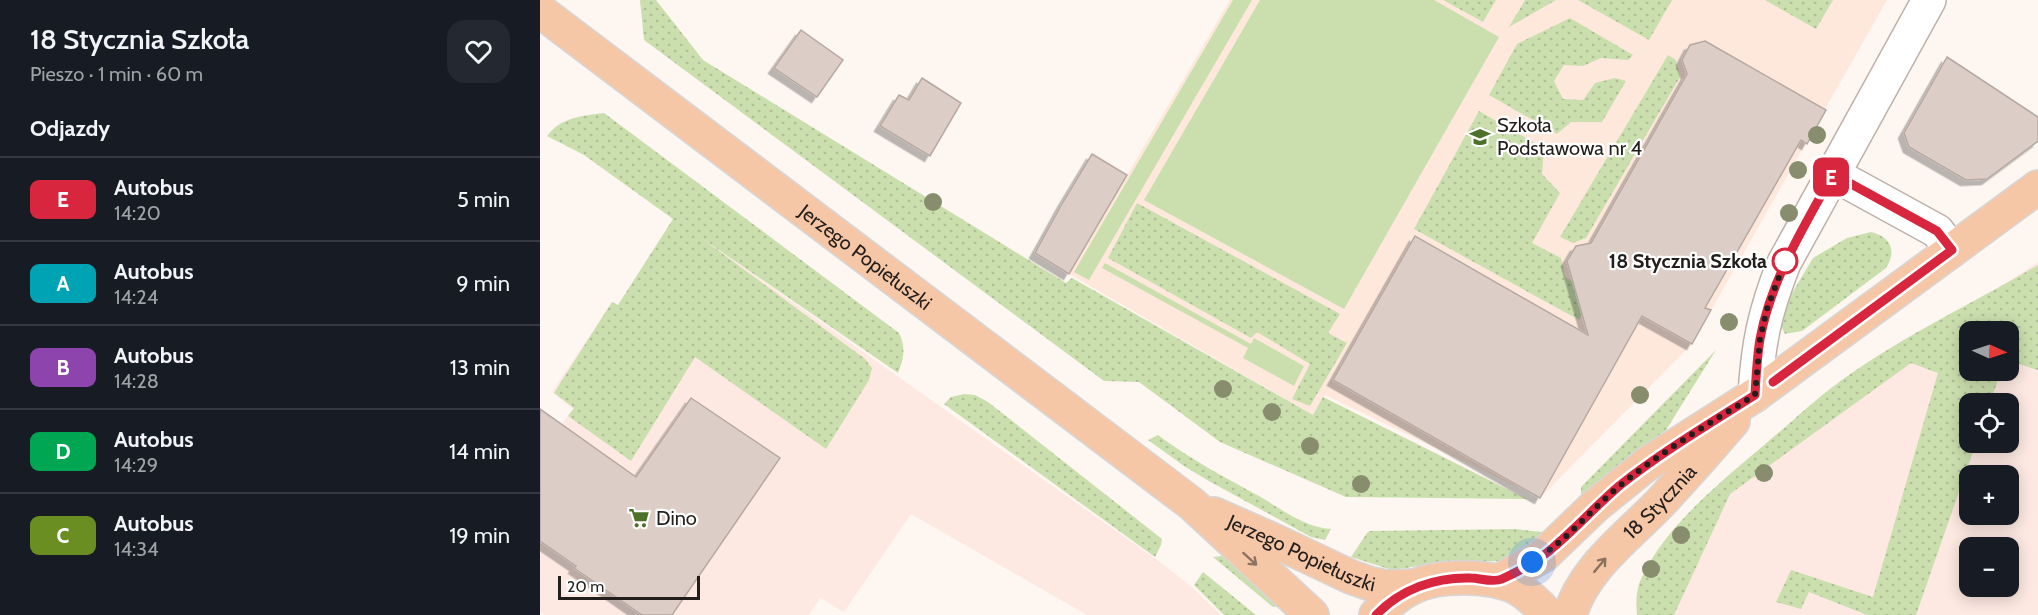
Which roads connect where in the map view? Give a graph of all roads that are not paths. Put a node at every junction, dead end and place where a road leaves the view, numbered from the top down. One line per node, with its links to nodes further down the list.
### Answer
1 (1929, 0): 3 (street)
2 (540, 10): 7 (main road, Jerzego Popiełuszki)
3 (1833, 174): 5 (street); 6 (street)
4 (2038, 187): 5 (main road, 18 Stycznia)
5 (1952, 250): 6 (main road, 18 Stycznia)
6 (1755, 395): 8 (main road, 18 Stycznia); 13 (main road, 18 Stycznia, one-way to 6)
7 (1192, 504): 9 (main road, Jerzego Popiełuszki); 10 (main road, Jerzego Popiełuszki, one-way to 10)
8 (1499, 581): 9 (main road); 12 (main road)
9 (1415, 586): 11 (main road)
10 (1312, 615)
11 (1377, 615)
12 (1548, 615)
13 (1570, 615)

